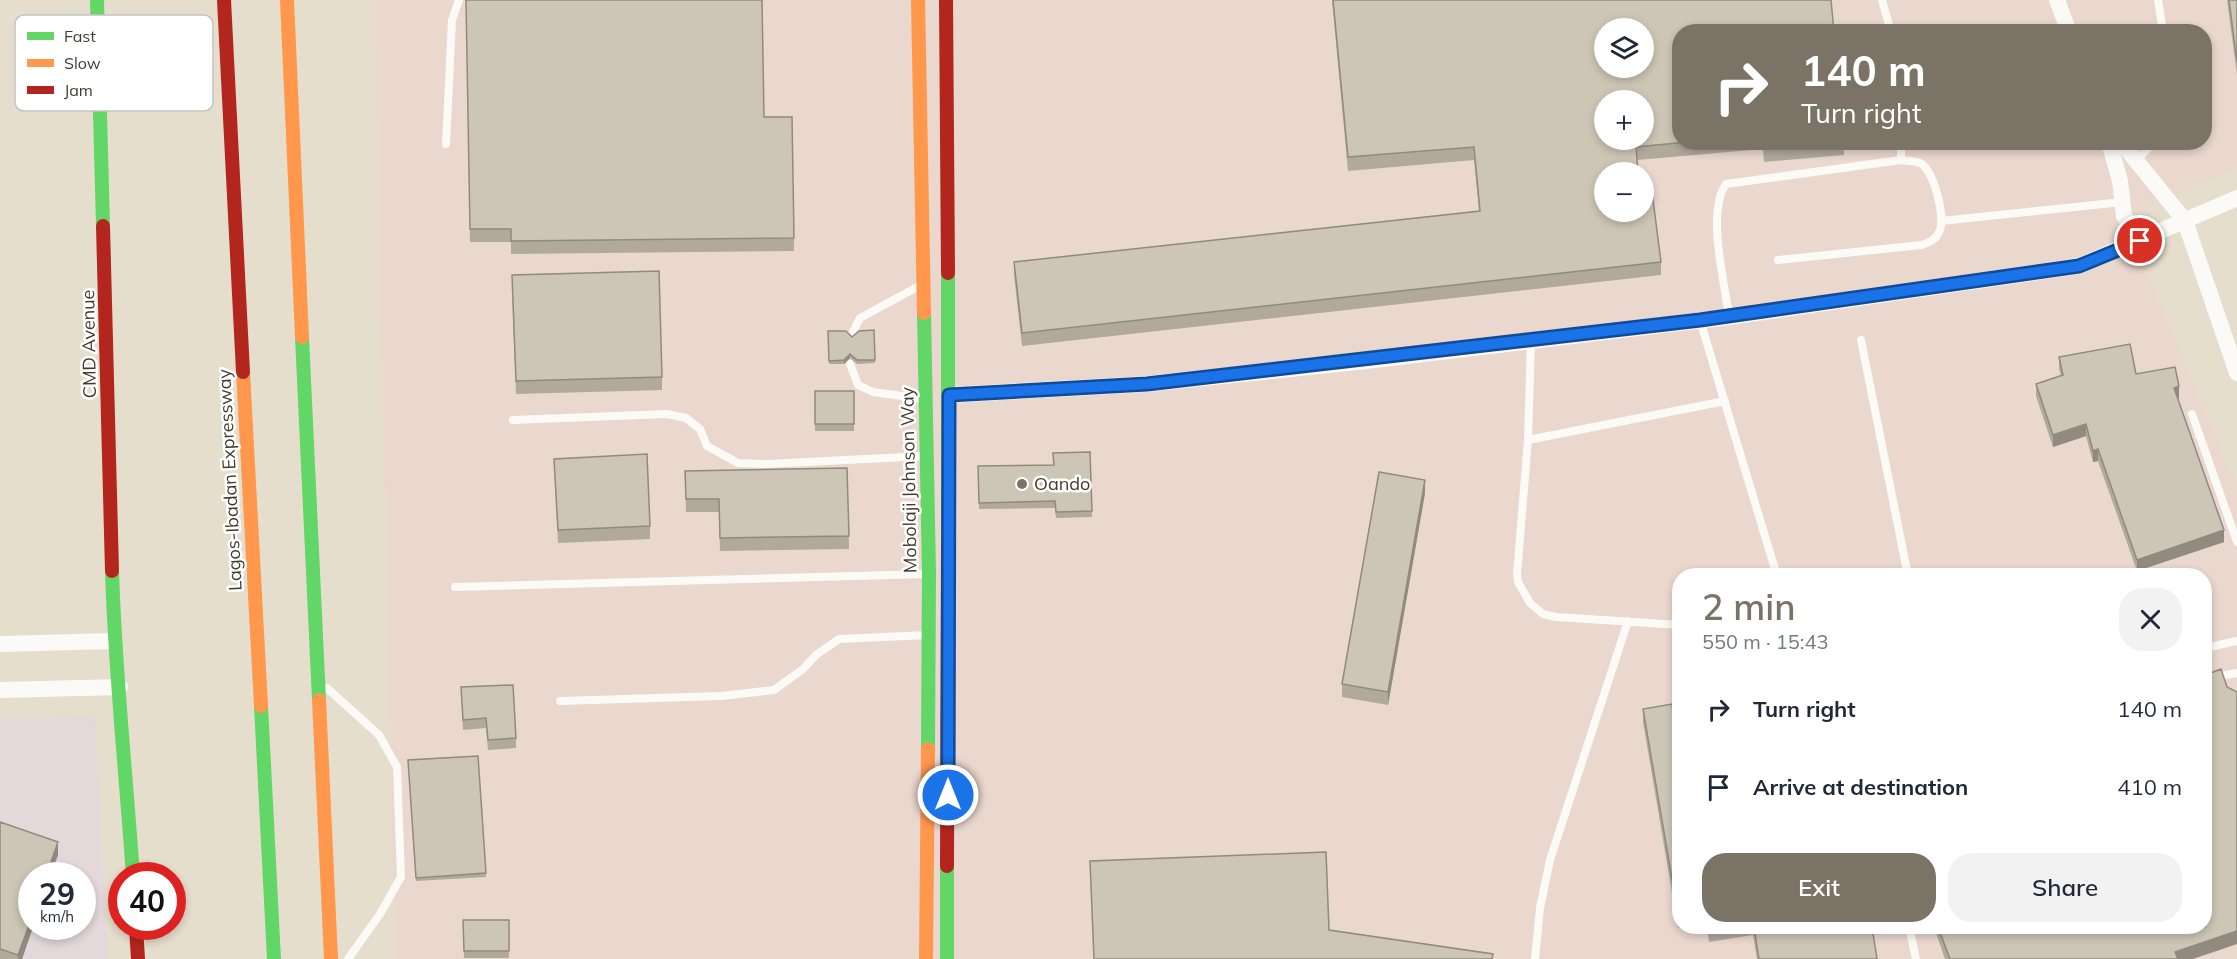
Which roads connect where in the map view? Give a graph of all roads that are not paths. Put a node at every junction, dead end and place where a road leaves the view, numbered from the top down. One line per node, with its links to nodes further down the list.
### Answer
1 (97, 0): 10 (main road, CMD Avenue)
2 (224, 0): 65 (main road, Lagos-Ibadan Expressway)
3 (287, 0): 57 (main road)
4 (459, 0): 15 (lane)
5 (918, 0): 28 (main road, Mobolaji Johnson Way)
6 (946, 0): 36 (main road)
7 (1882, 0): 11 (lane)
8 (2057, 0): 12 (street)
9 (2158, 0): 13 (lane)
10 (97, 15)
11 (1890, 24)
12 (2066, 24)
13 (2162, 24)
14 (100, 111): 51 (main road, CMD Avenue)
15 (446, 144)
16 (1901, 150): 20 (lane)
17 (2111, 150): 23 (street)
18 (2127, 150): 21 (street)
19 (2146, 150): 21 (lane)
20 (1901, 160): 24 (lane); 29 (lane)
21 (2136, 161): 25 (street)
22 (2237, 198): 25 (street)
23 (2122, 202): 24 (lane); 26 (street)
24 (1941, 221): 27 (lane)
25 (2186, 221): 26 (street); 35 (street)
26 (2140, 241): 29 (street)
27 (1778, 260)
28 (924, 284): 31 (lane); 37 (main road, Mobolaji Johnson Way)
29 (1729, 317): 30 (street)
30 (1700, 320): 32 (street); 38 (lane)
31 (852, 334)
32 (1531, 340): 36 (street); 41 (lane)
33 (1861, 340): 45 (lane)
34 (850, 364): 37 (lane)
35 (2237, 373)
36 (949, 395): 69 (main road)
37 (926, 399): 42 (main road, Mobolaji Johnson Way)
38 (1725, 401): 41 (lane); 44 (lane)
39 (2192, 414): 43 (lane)
40 (513, 420): 42 (lane)
41 (1528, 440): 48 (lane)
42 (927, 456): 46 (main road, Mobolaji Johnson Way)
43 (2237, 542)
44 (1775, 568)
45 (1906, 568)
46 (928, 574): 47 (lane); 50 (main road, Mobolaji Johnson Way)
47 (455, 587)
48 (1628, 621): 49 (lane); 70 (lane)
49 (1672, 624)
50 (928, 635): 60 (lane); 68 (main road, Mobolaji Johnson Way)
51 (114, 641): 53 (street); 58 (main road, CMD Avenue)
52 (2237, 641): 54 (lane)
53 (0, 644)
54 (2212, 646)
55 (2237, 673): 56 (lane)
56 (2212, 678)
57 (317, 679): 66 (main road); 67 (lane)
58 (120, 687): 59 (street); 61 (main road, CMD Avenue)
59 (0, 690)
60 (560, 701)
61 (132, 862)
62 (1911, 934): 71 (lane)
63 (137, 940): 64 (main road)
64 (138, 959)
65 (274, 959)
66 (331, 959)
67 (348, 959)
68 (926, 959)
69 (947, 959)
70 (1534, 959)
71 (1916, 959)

